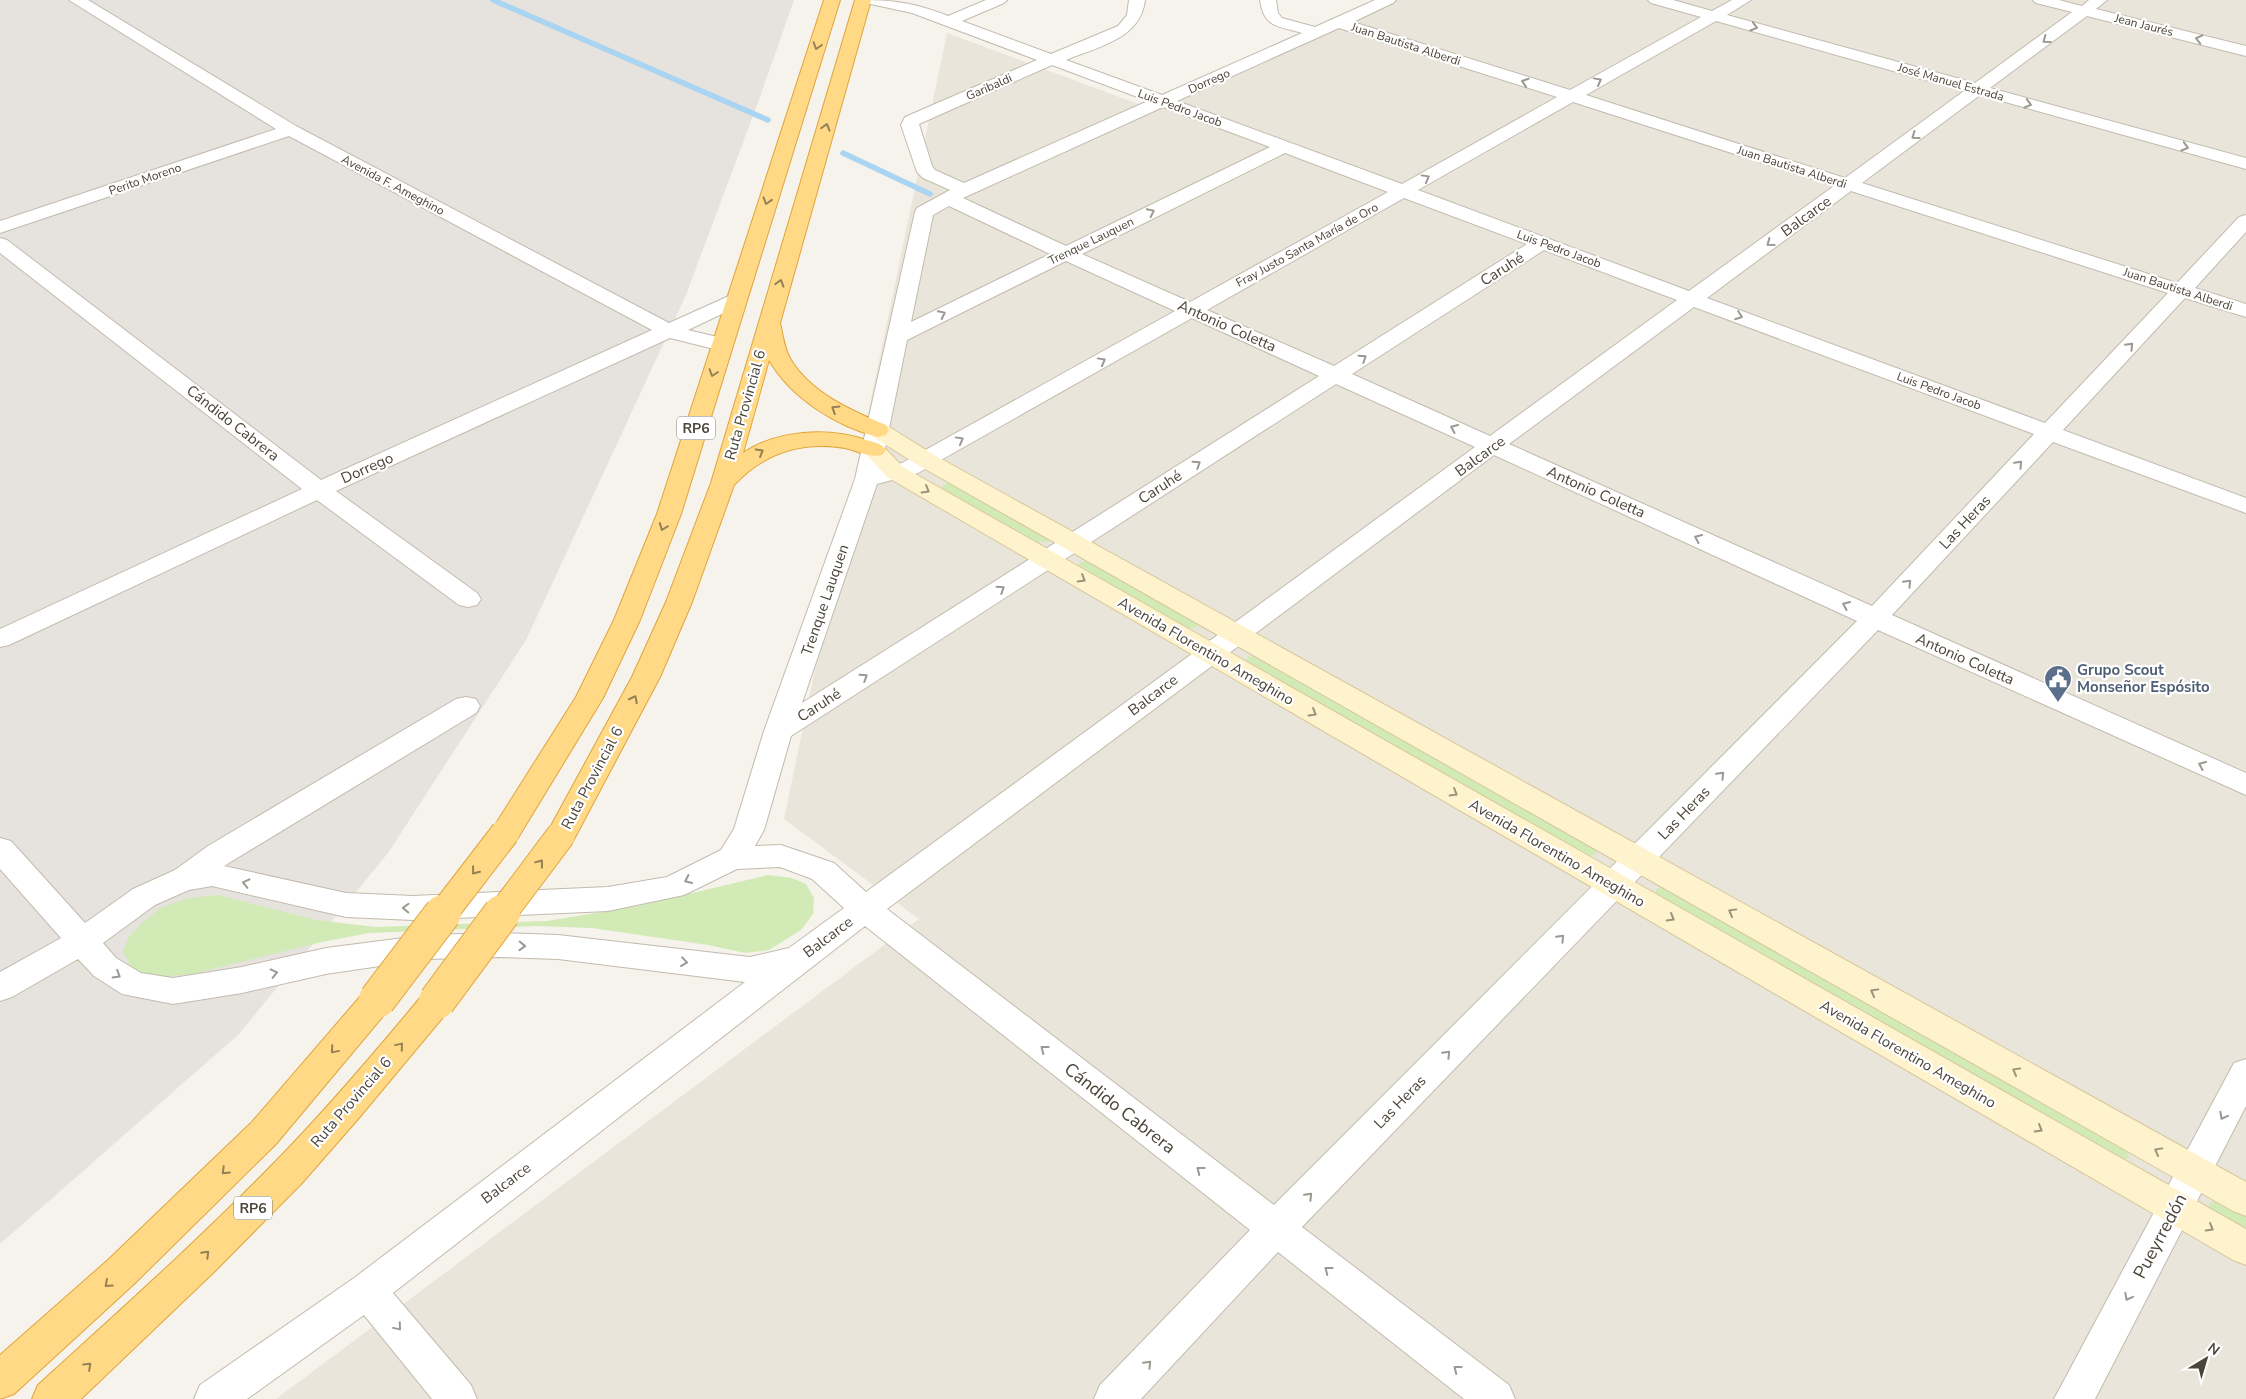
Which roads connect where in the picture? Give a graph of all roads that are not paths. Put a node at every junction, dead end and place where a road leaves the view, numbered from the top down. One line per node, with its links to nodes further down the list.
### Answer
1 (77, 0): 24 (street, Avenida F. Ameghino)
2 (832, 0): 37 (highway, RP6, one-way to 37)
3 (863, 0): 40 (highway, Ruta Provincial 6 / RP6, one-way to 3)
4 (871, 0): 15 (street, Luis Pedro Jacob)
5 (999, 0): 15 (street)
6 (1136, 0): 20 (street, Garibaldi)
7 (1388, 0): 16 (street, Dorrego)
8 (1656, 0): 14 (street, José Manuel Estrada)
9 (1743, 0): 14 (street, Fray Justo Santa María de Oro)
10 (2041, 0): 13 (street, Jean Jaurés)
11 (2100, 0): 13 (street, Balcarce)
12 (1269, 7): 17 (street); 18 (street)
13 (2085, 11): 19 (street, Jean Jaurés, one-way to 13); 21 (street, Balcarce, one-way to 21)
14 (1714, 16): 21 (street, José Manuel Estrada, one-way to 21); 22 (street, Fray Justo Santa María de Oro, one-way to 14)
15 (949, 21): 20 (street, Luis Pedro Jacob)
16 (1338, 22): 17 (street, Dorrego); 22 (street, Juan Bautista Alberdi, one-way to 16)
17 (1316, 32): 18 (street, Dorrego)
18 (1274, 51): 23 (street, Dorrego)
19 (2246, 51)
20 (1051, 60): 23 (street, Luis Pedro Jacob); 29 (street, Garibaldi)
21 (1978, 90): 26 (street, José Manuel Estrada, one-way to 26); 27 (street, Balcarce, one-way to 27)
22 (1571, 96): 27 (street, Juan Bautista Alberdi); 28 (street, Fray Justo Santa María de Oro, one-way to 22)
23 (1164, 102): 25 (street, Luis Pedro Jacob); 29 (street, Dorrego)
24 (290, 130): 31 (street, Perito Moreno); 41 (street, Avenida F. Ameghino)
25 (1284, 146): 28 (street, Luis Pedro Jacob); 34 (street, Trenque Lauquen, one-way to 25)
26 (2246, 164)
27 (1849, 184): 35 (street, Juan Bautista Alberdi); 36 (street, Balcarce, one-way to 36)
28 (1403, 191): 32 (street, Luis Pedro Jacob); 38 (street, Fray Justo Santa María de Oro)
29 (955, 194): 34 (street, Antonio Coletta); 42 (street, Trenque Lauquen)
30 (2246, 221): 35 (street, Las Heras)
31 (0, 227)
32 (1542, 243): 36 (street, Luis Pedro Jacob); 44 (street, Caruhé, one-way to 32)
33 (0, 244): 52 (street, Cándido Cabrera)
34 (1066, 254): 38 (street, Antonio Coletta); 42 (street, Trenque Lauquen, one-way to 34)
35 (2182, 290): 39 (street, Juan Bautista Alberdi); 45 (street, Las Heras, one-way to 35)
36 (1693, 299): 45 (street, Luis Pedro Jacob, one-way to 45); 47 (street, Balcarce)
37 (736, 300): 41 (street, Dorrego); 43 (highway, RP6)
38 (1191, 310): 44 (street, Antonio Coletta); 48 (street, Fray Justo Santa María de Oro, one-way to 38)
39 (2246, 311)
40 (769, 320): 46 (highway, one-way to 40); 51 (highway, Ruta Provincial 6 / RP6)
41 (669, 331): 43 (street, Avenida F. Ameghino); 52 (street, Dorrego)
42 (898, 336): 46 (street, Trenque Lauquen)
43 (722, 345): 80 (highway, RP6, one-way to 80, bridge)
44 (1336, 375): 47 (street, Antonio Coletta, one-way to 44); 54 (street, Caruhé, one-way to 44)
45 (2049, 432): 53 (street, Luis Pedro Jacob); 57 (street, Las Heras, one-way to 45)
46 (876, 440): 48 (main road, Avenida Florentino Ameghino); 49 (main road, Avenida Florentino Ameghino); 50 (street, Trenque Lauquen); 51 (highway, one-way to 46)
47 (1493, 446): 57 (street, Antonio Coletta, one-way to 47); 58 (street, Balcarce)
48 (926, 460): 49 (street, Fray Justo Santa María de Oro); 54 (main road, Avenida Florentino Ameghino)
49 (895, 472): 50 (street, Fray Justo Santa María de Oro); 55 (main road, Avenida Florentino Ameghino, one-way to 55)
50 (867, 479): 62 (street, Trenque Lauquen)
51 (723, 483): 81 (highway, Ruta Provincial 6 / RP6, one-way to 51, bridge)
52 (319, 490): 56 (street, Cándido Cabrera); 59 (street, Dorrego)
53 (2246, 506)
54 (1074, 542): 55 (street, Caruhé); 58 (main road, Avenida Florentino Ameghino)
55 (1047, 559): 60 (main road, Avenida Florentino Ameghino, one-way to 60); 62 (street, Caruhé, one-way to 55)
56 (468, 599)
57 (1875, 618): 63 (street, Antonio Coletta, one-way to 57); 66 (street, Las Heras, one-way to 57)
58 (1237, 634): 60 (street, Balcarce); 66 (main road, Avenida Florentino Ameghino)
59 (0, 639)
60 (1210, 654): 68 (main road, Avenida Florentino Ameghino, one-way to 68); 69 (street, Balcarce)
61 (466, 706): 67 (street)
62 (778, 731): 65 (street, Trenque Lauquen)
63 (2246, 785)
64 (0, 849): 70 (street)
65 (732, 858): 67 (street, one-way to 67); 69 (street, Cándido Cabrera)
66 (1638, 860): 68 (street, Las Heras); 74 (main road, Avenida Florentino Ameghino, one-way to 66)
67 (184, 880): 70 (street)
68 (1613, 885): 76 (main road, Avenida Florentino Ameghino, one-way to 76); 77 (street, Las Heras, one-way to 68)
69 (866, 909): 71 (street, Balcarce); 77 (street, Cándido Cabrera, one-way to 69)
70 (81, 942): 71 (street, one-way to 71); 72 (street)
71 (798, 959): 79 (street, Balcarce)
72 (0, 988)
73 (2246, 1073): 74 (street, Pueyrredón, one-way to 74)
74 (2194, 1171): 75 (main road, Avenida Florentino Ameghino); 76 (street, Pueyrredón)
75 (2246, 1200)
76 (2175, 1207): 78 (main road, Avenida Florentino Ameghino, one-way to 78); 86 (street, Pueyrredón, one-way to 86)
77 (1275, 1229): 84 (street, Las Heras, one-way to 77); 85 (street, Cándido Cabrera, one-way to 77)
78 (2246, 1248)
79 (366, 1290): 82 (street, Balcarce); 83 (street, one-way to 83)
80 (0, 1381)
81 (52, 1399)
82 (214, 1399)
83 (457, 1399)
84 (1114, 1399)
85 (1495, 1399)
86 (2074, 1399)

